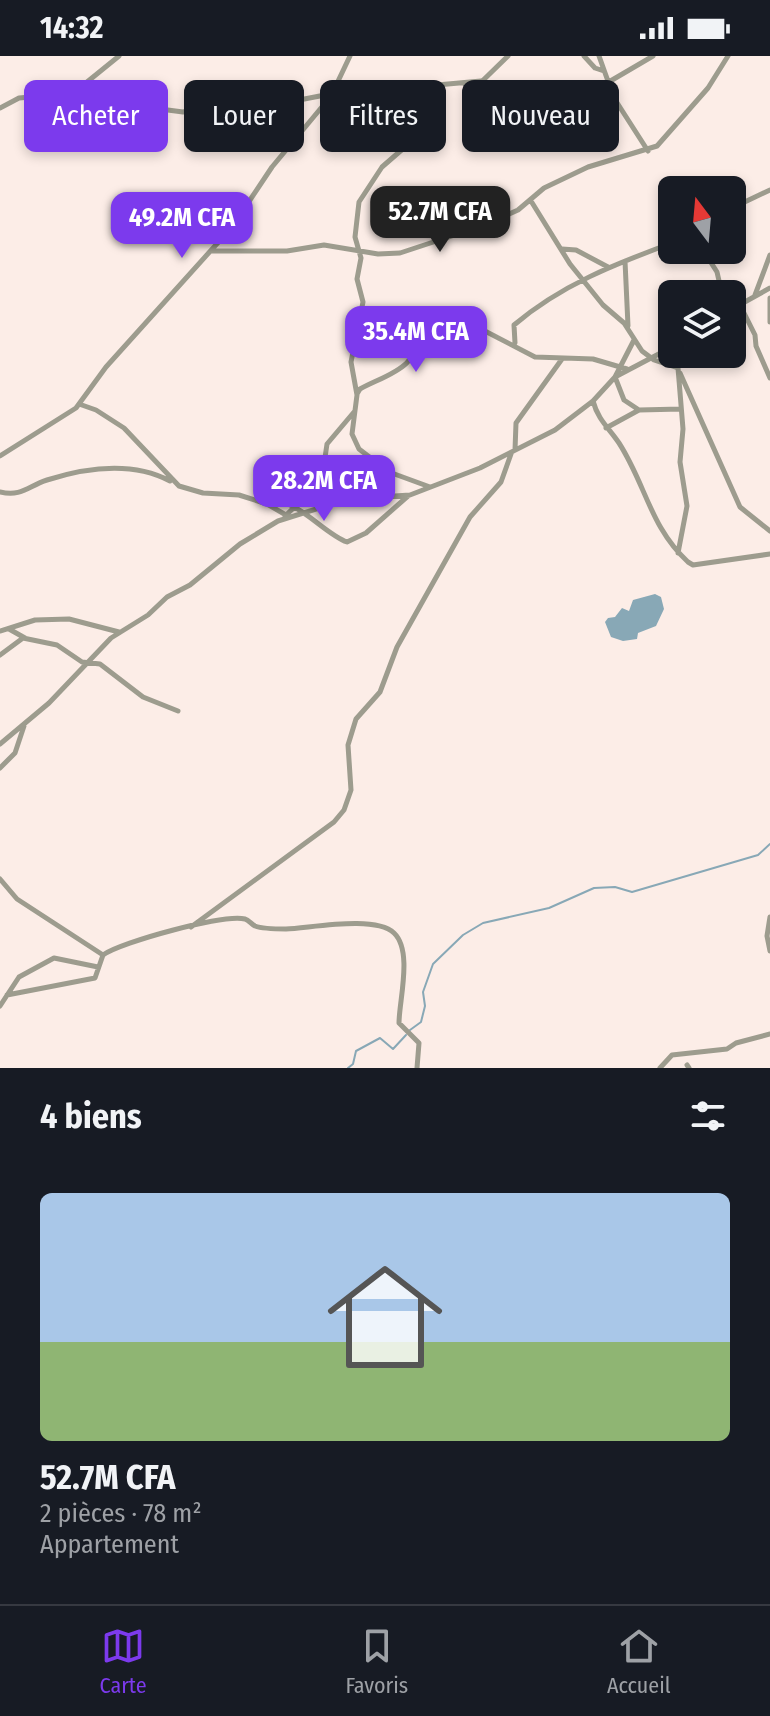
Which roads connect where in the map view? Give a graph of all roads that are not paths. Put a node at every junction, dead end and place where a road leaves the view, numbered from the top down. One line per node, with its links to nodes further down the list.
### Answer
1 (119, 56): 9 (street)
2 (350, 56): 10 (street)
3 (508, 56): 11 (street)
4 (584, 56): 8 (street)
5 (599, 56): 8 (street)
6 (653, 56): 13 (street)
7 (728, 56): 20 (street)
8 (604, 71): 12 (street)
9 (89, 80)
10 (339, 80)
11 (482, 80)
12 (606, 80)
13 (612, 80)
14 (24, 97): 17 (street)
15 (320, 98): 19 (street)
16 (619, 103): 20 (street)
17 (0, 108)
18 (320, 109): 28 (street)
19 (168, 110)
20 (648, 151): 23 (street)
21 (399, 152): 27 (street)
22 (770, 190): 24 (street)
23 (531, 201): 26 (street); 27 (street)
24 (746, 201)
25 (658, 248): 30 (street)
26 (562, 249): 31 (street); 32 (street)
27 (358, 250): 28 (street); 38 (street)
28 (211, 251): 54 (street)
29 (770, 255): 34 (street)
30 (625, 260): 31 (street); 40 (street)
31 (608, 267): 32 (street)
32 (583, 278): 40 (street); 43 (street)
33 (770, 288): 34 (street)
34 (754, 296): 36 (street)
35 (770, 298): 39 (street)
36 (746, 301)
37 (746, 316): 51 (street)
38 (360, 317): 41 (street); 52 (street)
39 (770, 322)
40 (628, 327): 42 (street)
41 (413, 331): 43 (street); 52 (street)
42 (634, 339): 45 (street); 47 (street)
43 (515, 344): 46 (street)
44 (658, 354): 45 (street)
45 (650, 358): 48 (street); 49 (street)
46 (563, 359): 47 (street); 59 (street)
47 (620, 368): 48 (street); 50 (street)
48 (628, 369): 50 (street)
49 (679, 372): 55 (street); 69 (street)
50 (615, 377): 53 (street); 56 (street)
51 (770, 378)
52 (357, 395): 57 (street)
53 (593, 401): 58 (street); 59 (street)
54 (79, 404): 60 (street); 61 (street)
55 (681, 409): 56 (street); 70 (street)
56 (639, 410): 58 (street)
57 (355, 411): 62 (street); 66 (street)
58 (606, 428): 70 (street)
59 (513, 452): 62 (street); 84 (street)
60 (0, 456)
61 (173, 482): 63 (street); 65 (street)
62 (431, 487): 64 (street)
63 (0, 492)
64 (408, 495): 67 (street); 67 (street)
65 (267, 504): 66 (street); 68 (street)
66 (295, 507): 67 (street); 68 (street)
67 (302, 514): 68 (street)
68 (285, 517): 74 (street)
69 (770, 531)
70 (678, 553): 71 (street)
71 (770, 554)
72 (8, 628): 73 (street); 74 (street); 75 (street)
73 (0, 631)
74 (121, 632): 77 (street)
75 (25, 638): 76 (street); 77 (street)
76 (0, 655)
77 (89, 663): 78 (street); 79 (street)
78 (178, 711)
79 (25, 725): 80 (street); 81 (street)
80 (0, 744)
81 (0, 768)
82 (0, 879): 86 (street)
83 (770, 917): 85 (street)
84 (191, 927): 86 (street); 91 (street)
85 (770, 951)
86 (103, 955): 87 (street)
87 (98, 967): 88 (street); 88 (street)
88 (7, 995): 89 (street)
89 (0, 1006)
90 (770, 1034): 92 (street)
91 (417, 1068)
92 (660, 1068)

